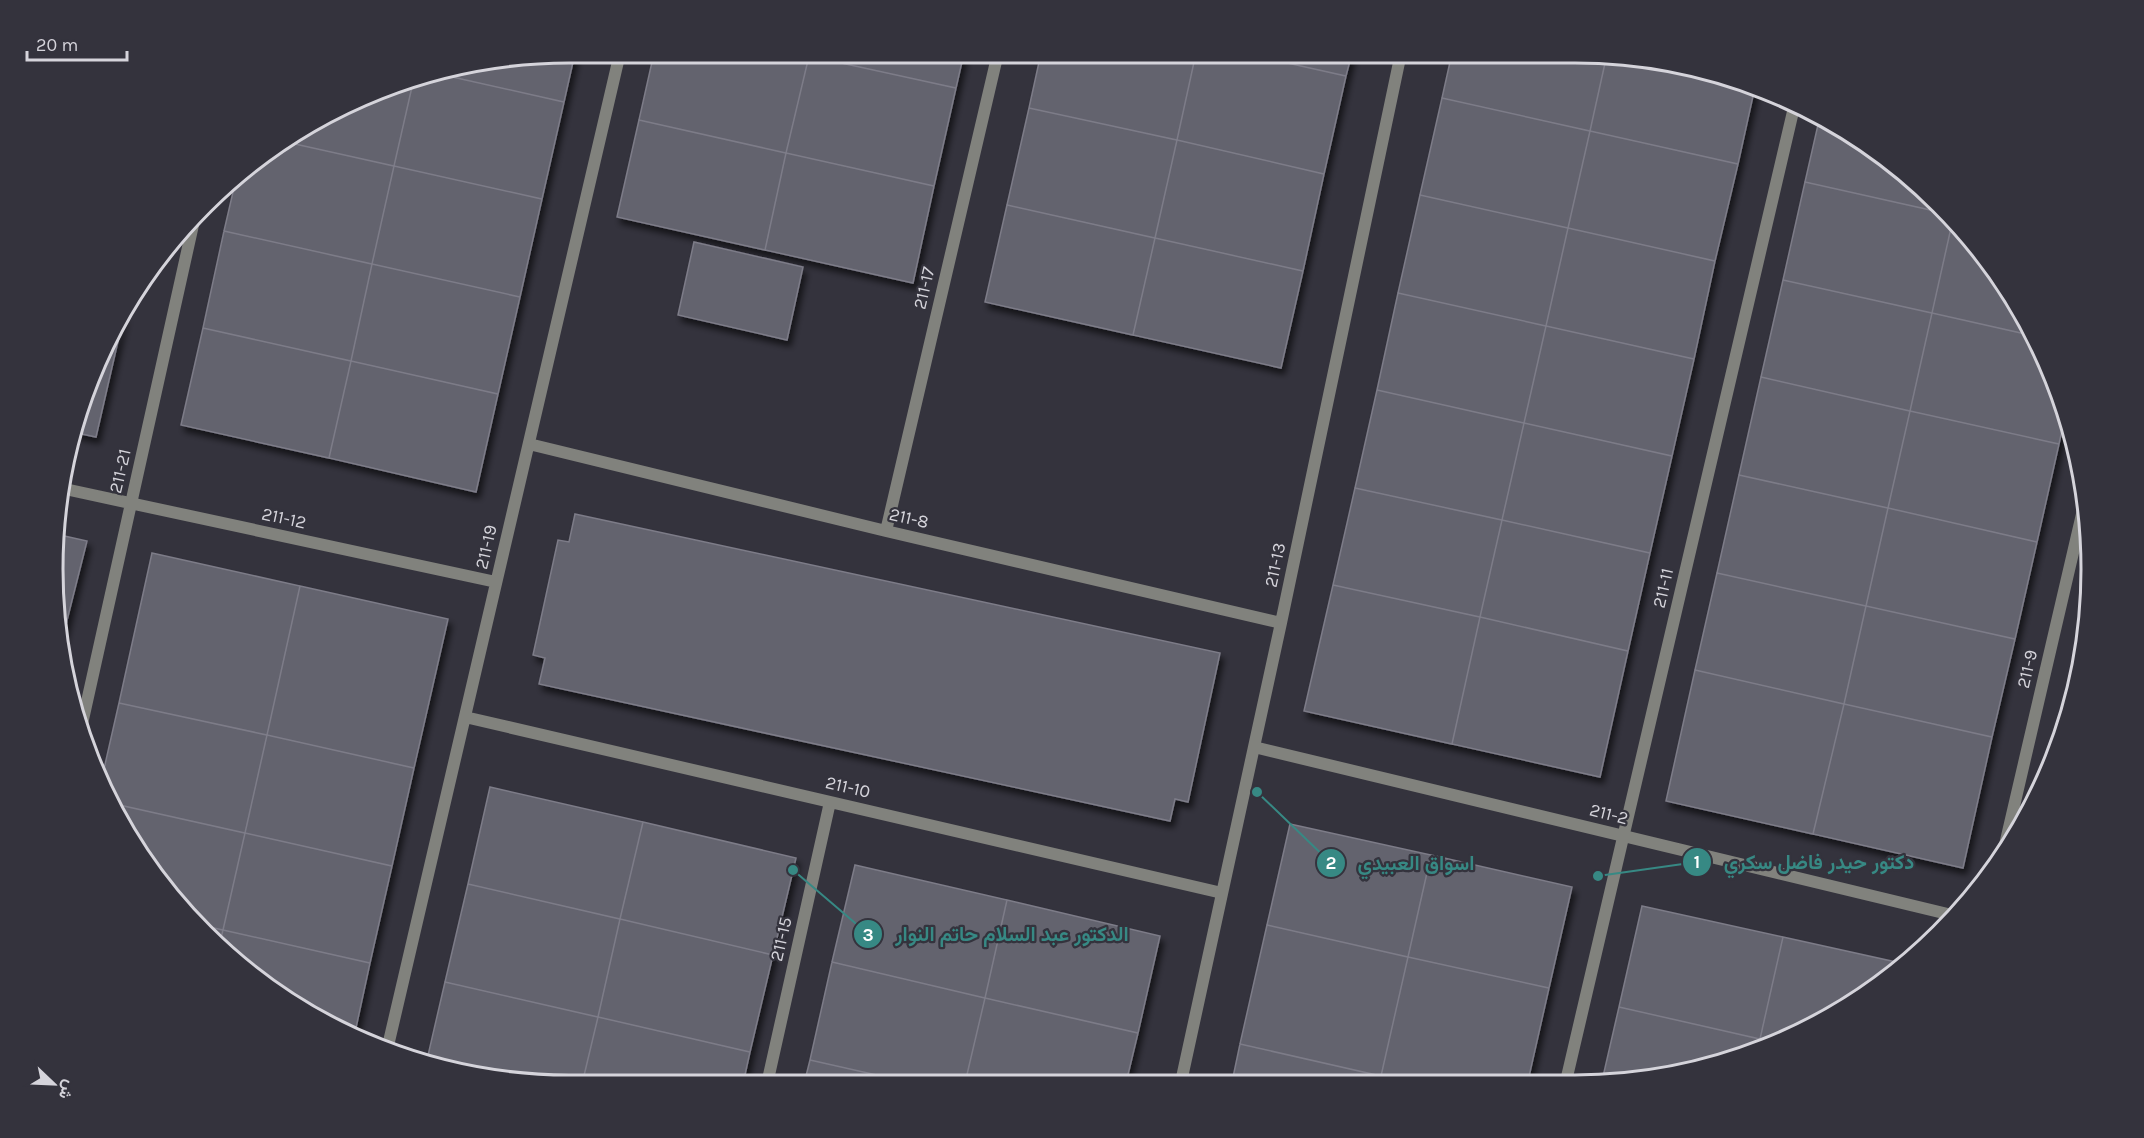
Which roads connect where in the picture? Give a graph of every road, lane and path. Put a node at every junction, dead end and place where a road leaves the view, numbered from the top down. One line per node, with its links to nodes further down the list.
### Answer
1 (618, 63): 6 (street, 211-19)
2 (996, 63): 10 (street, 211-17)
3 (1399, 63): 12 (street, 211-13)
4 (1793, 112): 18 (street, 211-11)
5 (191, 232): 8 (street, 211-21)
6 (529, 444): 10 (street, 211-8); 11 (street, 211-19)
7 (69, 490): 8 (street, 211-12)
8 (131, 503): 11 (street, 211-12); 13 (street, 211-21)
9 (2079, 526): 17 (street, 211-9)
10 (886, 531): 12 (street, 211-8)
11 (496, 582): 14 (street, 211-19)
12 (1281, 623): 15 (street, 211-13)
13 (84, 714)
14 (465, 717): 16 (street, 211-10); 21 (street, 211-19)
15 (1254, 747): 18 (street, 211-2); 19 (street, 211-13)
16 (830, 802): 19 (street, 211-10); 22 (street, 211-15)
17 (2009, 829)
18 (1624, 836): 20 (street, 211-2); 24 (street, 211-11)
19 (1222, 893): 23 (street, 211-13)
20 (1945, 913)
21 (389, 1041)
22 (769, 1075)
23 (1183, 1075)
24 (1567, 1075)

